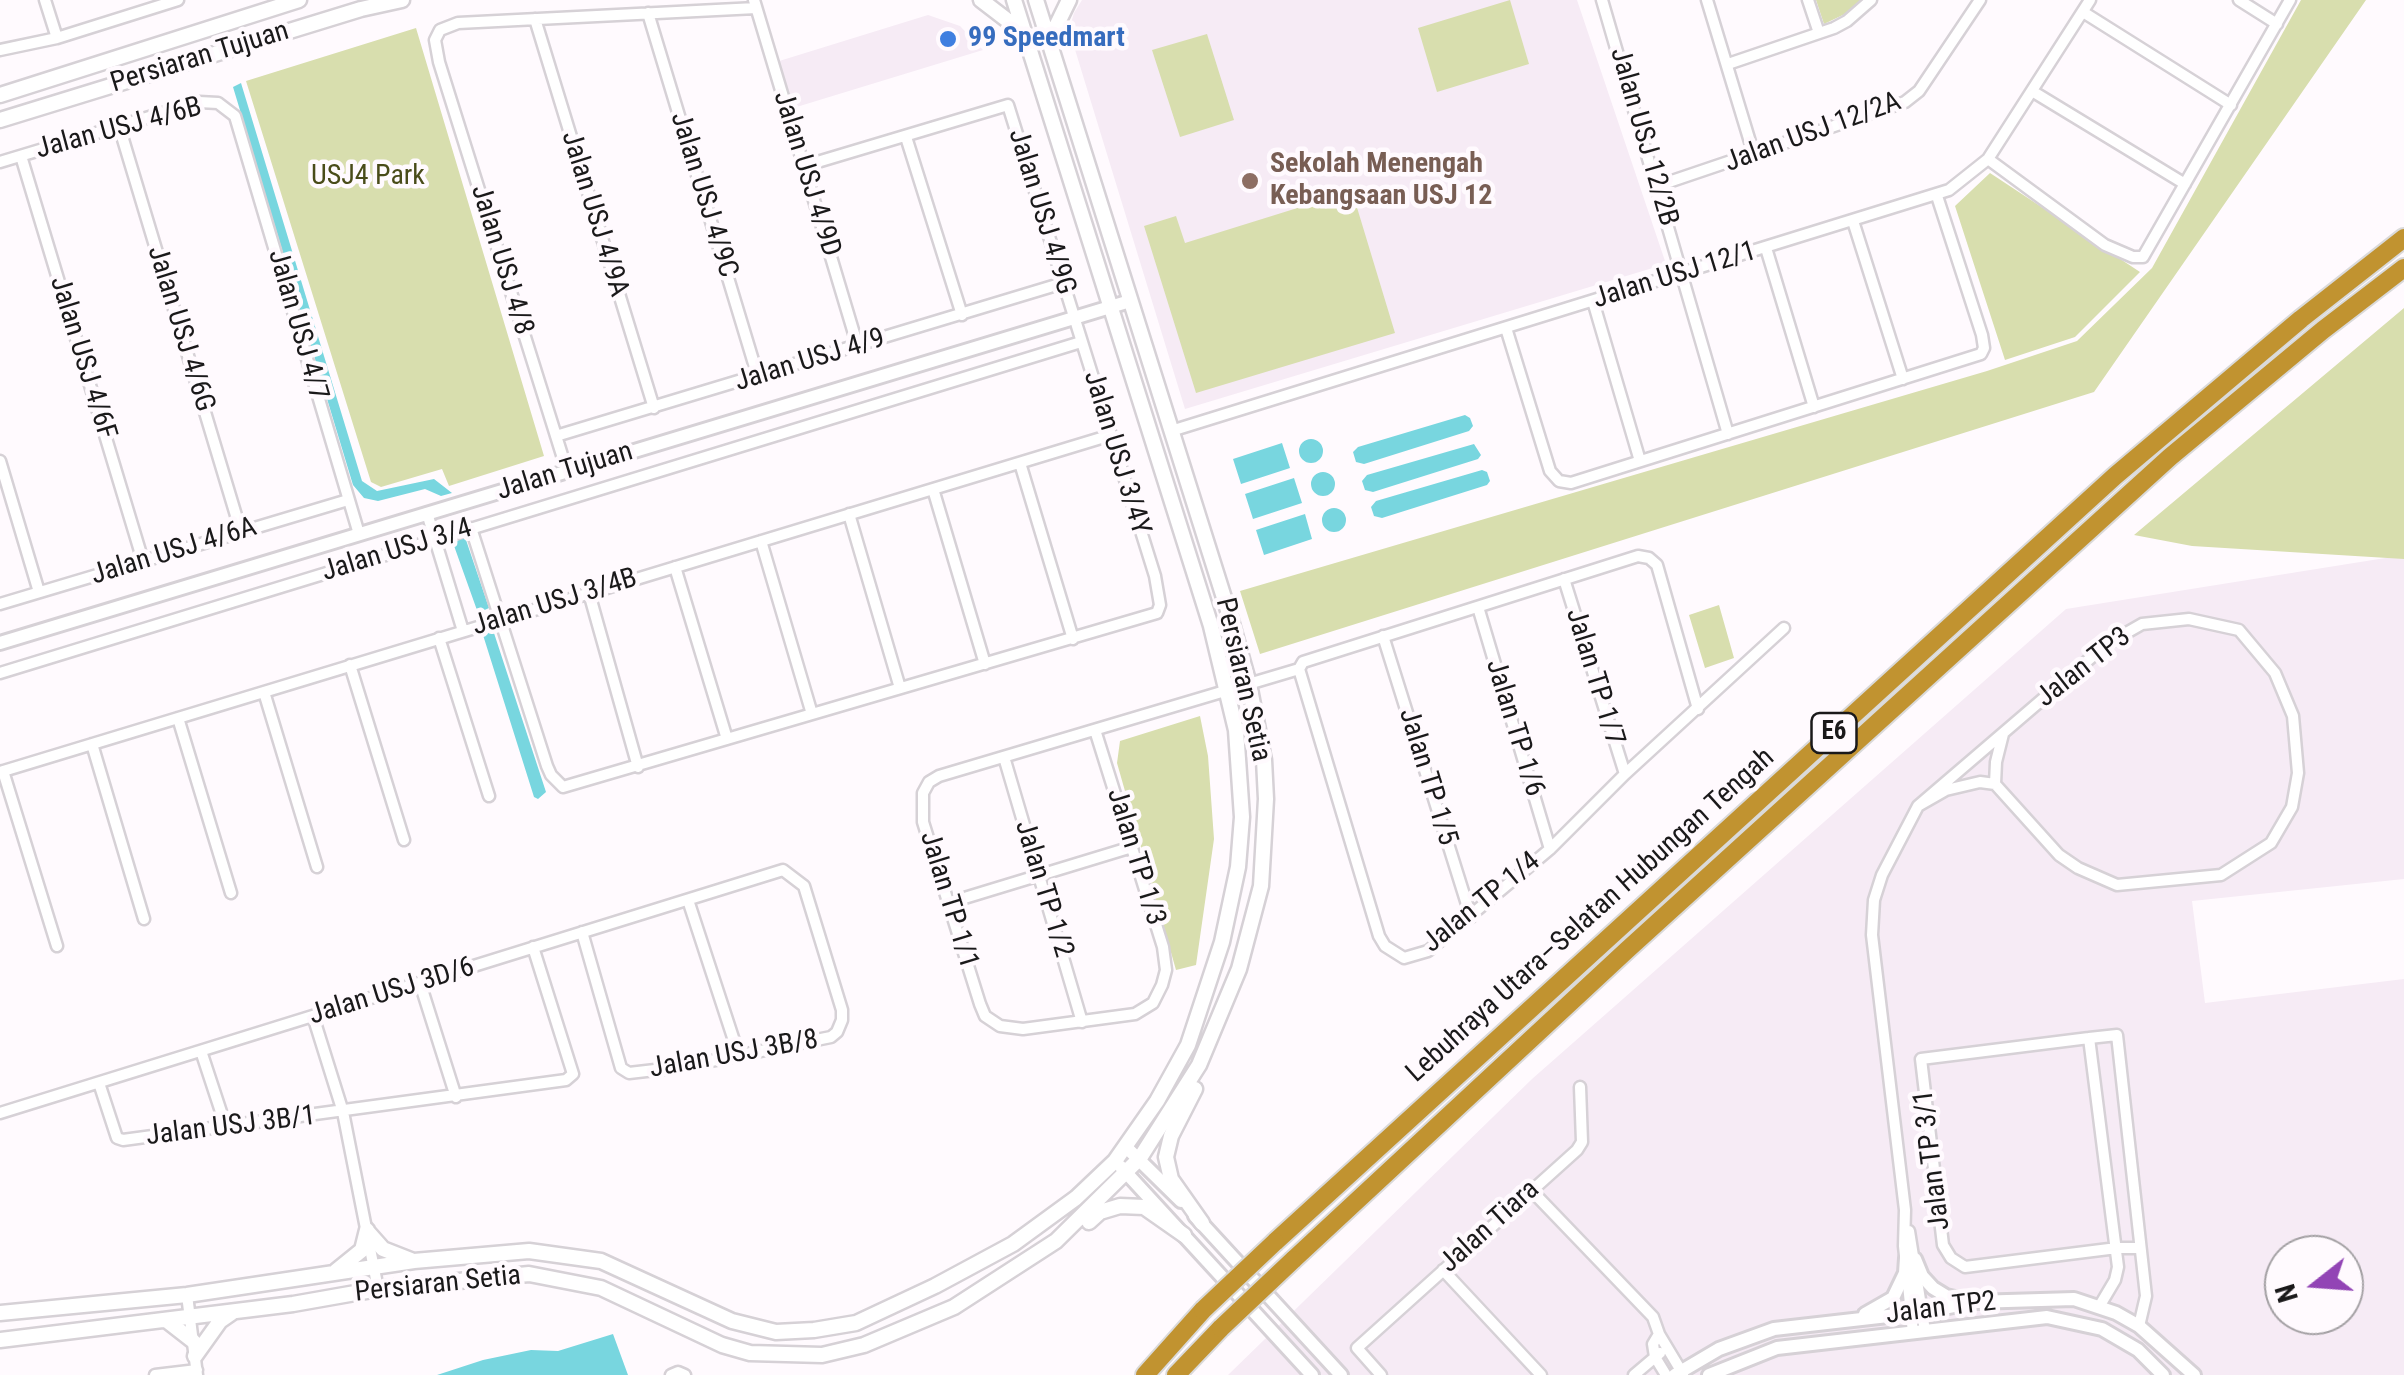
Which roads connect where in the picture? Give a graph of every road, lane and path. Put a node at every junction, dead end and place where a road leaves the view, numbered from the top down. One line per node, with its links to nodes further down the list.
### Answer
1 (45, 0): 25 (street)
2 (178, 0): 17 (street)
3 (299, 0): 30 (main road, Persiaran Tujuan)
4 (402, 0): 35 (main road, Persiaran Tujuan)
5 (981, 0): 24 (main road)
6 (1014, 0): 24 (main road, Persiaran Setia)
7 (1036, 0): 26 (main road, Persiaran Setia)
8 (1069, 0): 26 (main road)
9 (1602, 0): 44 (street, Jalan USJ 12/2B)
10 (1707, 0): 28 (street)
11 (1808, 0): 23 (street)
12 (1871, 0): 23 (street)
13 (1980, 0): 38 (street, Jalan USJ 12/2A)
14 (2090, 0): 19 (street, Jalan USJ 12/1)
15 (2239, 0): 22 (street)
16 (2290, 0): 22 (street)
17 (163, 2): 25 (street)
18 (755, 4): 20 (street); 42 (street, Jalan USJ 4/9D)
19 (2082, 12): 31 (street, Jalan USJ 12/1); 33 (street)
20 (648, 14): 21 (street); 60 (street, Jalan USJ 4/9C)
21 (535, 20): 63 (street, Jalan USJ 4/9A); 67 (street, Jalan USJ 4/8)
22 (2277, 24): 33 (street)
23 (1819, 32): 28 (street)
24 (1024, 34): 54 (main road, Persiaran Setia)
25 (57, 38): 27 (street)
26 (1049, 41): 52 (main road, Persiaran Setia)
27 (0, 50)
28 (1728, 64): 38 (street)
29 (0, 84): 30 (main road)
30 (26, 87): 32 (main road, Persiaran Tujuan)
31 (2032, 90): 40 (street, Jalan USJ 12/1); 43 (street)
32 (0, 95)
33 (2231, 106): 43 (street)
34 (234, 116): 36 (street, Jalan USJ 4/6B); 74 (street, Jalan USJ 4/7)
35 (0, 120)
36 (119, 126): 39 (street, Jalan USJ 4/6B); 78 (street, Jalan USJ 4/6G)
37 (906, 137): 42 (street); 51 (street, Jalan USJ 4/9G); 55 (street)
38 (1754, 155): 44 (street, Jalan USJ 12/2A)
39 (21, 156): 41 (street, Jalan USJ 4/6B); 82 (street, Jalan USJ 4/6F)
40 (1988, 160): 43 (street); 45 (street, Jalan USJ 12/1)
41 (0, 162)
42 (804, 166): 59 (street, Jalan USJ 4/9D)
43 (2185, 184)
44 (1657, 186): 50 (street, Jalan USJ 12/2B)
45 (1937, 196): 46 (street, Jalan USJ 12/1); 61 (street)
46 (1853, 222): 48 (street, Jalan USJ 12/1); 61 (street)
47 (2404, 238): 183 (highway, Lebuhraya Utara–Selatan Hubungan Tengah / E6, bridge)
48 (1766, 248): 50 (street, Jalan USJ 12/1); 62 (street)
49 (2404, 268): 184 (highway, Lebuhraya Utara–Selatan Hubungan Tengah / E6, bridge)
50 (1683, 274): 53 (street, Jalan USJ 12/1); 65 (street, Jalan USJ 12/2B)
51 (1063, 283): 55 (street, Jalan USJ 4/9); 56 (street, Jalan USJ 4/9G)
52 (1130, 301): 54 (street, Jalan Tujuan); 64 (main road, Persiaran Setia)
53 (1593, 302): 57 (street, Jalan USJ 12/1); 70 (street)
54 (1111, 307): 56 (street, Jalan Tujuan); 68 (main road, Persiaran Setia)
55 (962, 315): 59 (street, Jalan USJ 4/9)
56 (1074, 318): 58 (street, Jalan USJ 3/4Y); 72 (street, Jalan Tujuan)
57 (1506, 328): 64 (street, Jalan USJ 12/1); 70 (street)
58 (1082, 342): 66 (street, Jalan USJ 3/4Y); 77 (street, Jalan USJ 3/4)
59 (858, 348): 60 (street, Jalan USJ 4/9)
60 (758, 377): 63 (street, Jalan USJ 4/9)
61 (1903, 379): 62 (street)
62 (1814, 407): 65 (street)
63 (654, 408): 67 (street, Jalan USJ 4/9)
64 (1171, 431): 68 (main road); 100 (main road, Persiaran Setia)
65 (1728, 434): 70 (street)
66 (1110, 435): 71 (street, Jalan USJ 3/4B); 94 (street, Jalan USJ 3/4Y)
67 (556, 436): 72 (street, Jalan USJ 4/8)
68 (1154, 446): 102 (main road, Persiaran Setia)
69 (0, 461): 85 (street)
70 (1640, 461)
71 (1020, 462): 73 (street, Jalan USJ 3/4B); 94 (street)
72 (567, 471): 75 (street, Jalan Tujuan)
73 (934, 488): 76 (street, Jalan USJ 3/4B); 96 (street)
74 (348, 500): 78 (street, Jalan USJ 4/6A); 79 (street, Jalan USJ 4/7)
75 (427, 513): 79 (street, Jalan Tujuan); 80 (street)
76 (849, 514): 81 (street, Jalan USJ 3/4B); 101 (street)
77 (471, 528): 80 (street, Jalan USJ 3/4); 89 (street)
78 (241, 532): 82 (street, Jalan USJ 4/6A)
79 (359, 534): 95 (street, Jalan Tujuan)
80 (435, 539): 91 (street); 99 (street, Jalan USJ 3/4)
81 (761, 541): 83 (street, Jalan USJ 3/4B); 105 (street)
82 (144, 561): 85 (street, Jalan USJ 4/6A)
83 (675, 567): 86 (street, Jalan USJ 3/4B); 109 (street)
84 (1564, 580): 88 (street); 104 (street); 114 (street, Jalan TP 1/7)
85 (39, 592): 87 (street, Jalan USJ 4/6A)
86 (589, 593): 89 (street, Jalan USJ 3/4B); 112 (street)
87 (0, 604)
88 (1478, 606): 92 (street); 120 (street, Jalan TP 1/6)
89 (500, 620): 91 (street, Jalan USJ 3/4B); 112 (street)
90 (1784, 628): 104 (street, Jalan TP 1/4)
91 (463, 631): 93 (street, Jalan USJ 3/4B)
92 (1383, 636): 98 (street); 127 (street, Jalan TP 1/5)
93 (440, 638): 97 (street, Jalan USJ 3/4B); 116 (street)
94 (1073, 638): 96 (street)
95 (0, 642)
96 (985, 664): 101 (street)
97 (350, 665): 103 (street, Jalan USJ 3/4B); 118 (street)
98 (1299, 670): 100 (street); 127 (street, Jalan TP 1/4)
99 (0, 672)
100 (1250, 684): 102 (street, Jalan TP 1/1); 134 (main road, Persiaran Setia)
101 (900, 688): 105 (street)
102 (1229, 690): 107 (street, Jalan TP 1/1); 146 (main road, Persiaran Setia)
103 (264, 692): 106 (street, Jalan USJ 3/4B); 121 (street)
104 (1698, 708): 114 (street, Jalan TP 1/4)
105 (812, 714): 109 (street)
106 (178, 718): 110 (street, Jalan USJ 3/4B); 124 (street)
107 (1095, 730): 111 (street, Jalan TP 1/1); 119 (street, Jalan TP 1/3)
108 (2004, 733): 115 (street); 115 (street, Jalan TP3); 117 (street, Jalan TP3)
109 (727, 740): 112 (street)
110 (92, 744): 113 (street, Jalan USJ 3/4B); 128 (street)
111 (1004, 757): 123 (street, Jalan TP 1/2); 126 (street, Jalan TP 1/1)
112 (638, 767)
113 (2, 772): 130 (street)
114 (1625, 774): 120 (street, Jalan TP 1/4)
115 (1995, 784): 117 (street)
116 (489, 796)
117 (1918, 806): 156 (street, Jalan TP3)
118 (404, 840)
119 (1132, 847): 123 (street); 133 (street, Jalan TP 1/3)
120 (1550, 849): 127 (street, Jalan TP 1/4)
121 (317, 867)
122 (783, 870): 125 (street, Jalan USJ 3D/6); 139 (street, Jalan USJ 3B/8)
123 (1039, 875): 126 (street); 136 (street, Jalan TP 1/2)
124 (231, 893)
125 (688, 900): 129 (street, Jalan USJ 3D/6); 139 (street)
126 (948, 903): 136 (street, Jalan TP 1/1)
127 (1471, 917)
128 (144, 919)
129 (582, 932): 131 (street, Jalan USJ 3D/6); 139 (street, Jalan USJ 3B/8)
130 (57, 946)
131 (534, 948): 132 (street, Jalan USJ 3D/6); 142 (street, Jalan USJ 3B/1)
132 (420, 983): 135 (street, Jalan USJ 3D/6); 142 (street)
133 (1162, 986): 136 (street, Jalan TP 1/1)
134 (1228, 1000): 147 (main road, Persiaran Setia); 151 (main road)
135 (312, 1016): 138 (street, Jalan USJ 3D/6); 143 (street)
136 (1082, 1022)
137 (2089, 1038): 154 (street); 154 (street, Jalan TP 3/1); 155 (street)
138 (201, 1051): 140 (street, Jalan USJ 3D/6); 145 (street)
139 (739, 1056)
140 (98, 1083): 144 (street, Jalan USJ 3D/6); 145 (street, Jalan USJ 3B/1)
141 (1580, 1087): 150 (street, Jalan Tiara)
142 (456, 1097): 143 (street, Jalan USJ 3B/1)
143 (343, 1112): 145 (street, Jalan USJ 3B/1); 152 (street)
144 (0, 1113)
145 (226, 1127)
146 (1126, 1147): 147 (street); 148 (main road, Persiaran Setia)
147 (1140, 1158): 149 (main road, Persiaran Setia); 151 (street)
148 (1116, 1161): 149 (street); 157 (main road, Persiaran Setia)
149 (1127, 1173): 153 (street); 165 (main road, Persiaran Setia)
150 (1530, 1190): 159 (street, Jalan Tiara); 174 (street)
151 (1202, 1223): 186 (street)
152 (367, 1230): 157 (main road); 158 (street); 160 (main road)
153 (1184, 1235): 165 (main road); 185 (street)
154 (2117, 1248): 155 (street); 164 (street)
155 (2139, 1248): 172 (street)
156 (1910, 1258): 163 (street); 167 (street, Jalan TP3); 171 (street)
157 (414, 1261): 158 (main road, Persiaran Setia)
158 (374, 1268): 160 (main road, Persiaran Setia); 161 (street)
159 (1443, 1270): 187 (street, Jalan Tiara); 188 (street)
160 (331, 1274): 162 (main road, Persiaran Setia)
161 (378, 1288): 165 (main road, Persiaran Setia); 166 (main road, Persiaran Setia)
162 (187, 1294): 168 (main road, Persiaran Setia); 169 (street)
163 (1974, 1302): 164 (street, Jalan TP2); 167 (street, Jalan TP2)
164 (2099, 1306): 172 (street, Jalan TP2)
165 (954, 1307)
166 (234, 1311): 169 (main road, Persiaran Setia); 178 (main road)
167 (1918, 1312): 171 (street, Jalan TP2); 173 (street, Jalan TP3)
168 (0, 1314)
169 (190, 1317): 170 (main road, Persiaran Setia); 178 (street)
170 (166, 1320): 175 (main road, Persiaran Setia); 178 (main road)
171 (1848, 1320): 179 (street, Jalan TP2)
172 (2139, 1326): 193 (street, Jalan TP2)
173 (1919, 1332): 191 (street, Jalan TP2); 192 (street, Jalan TP2)
174 (1659, 1334): 176 (street); 177 (street)
175 (0, 1340)
176 (1666, 1347): 177 (street); 179 (street)
177 (1655, 1357): 189 (street); 190 (street)
178 (195, 1360): 180 (street)
179 (1680, 1374)
180 (155, 1375)
181 (671, 1375): 182 (street)
182 (685, 1375)
183 (1145, 1375)
184 (1176, 1375)
185 (1312, 1375)
186 (1341, 1375)
187 (1381, 1375)
188 (1541, 1375)
189 (1634, 1375)
190 (1666, 1375)
191 (1709, 1375)
192 (2163, 1375)
193 (2194, 1375)

